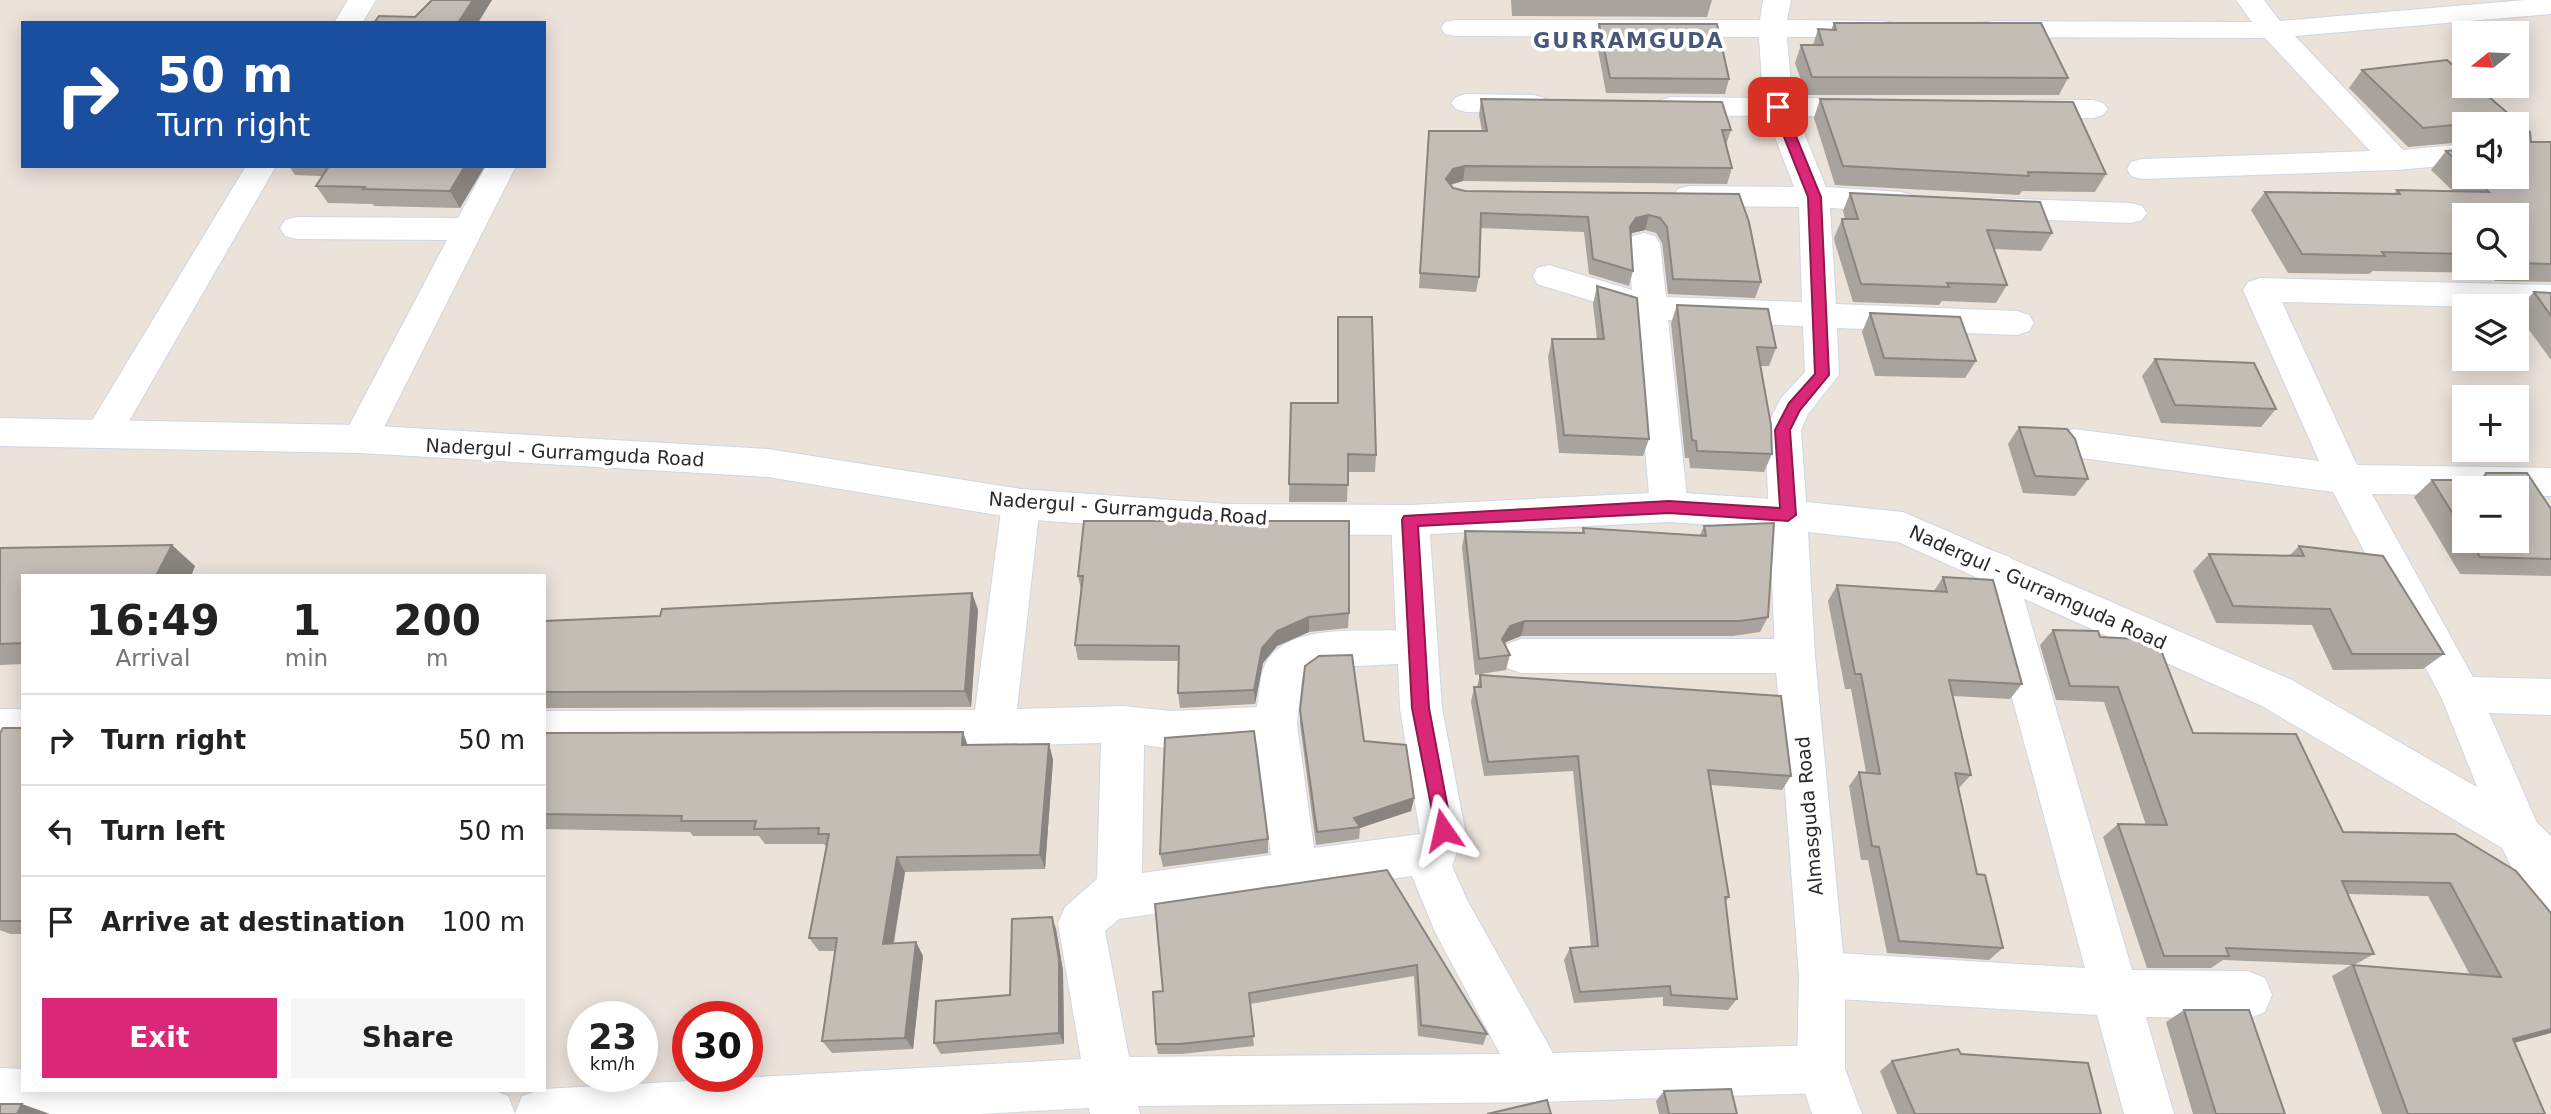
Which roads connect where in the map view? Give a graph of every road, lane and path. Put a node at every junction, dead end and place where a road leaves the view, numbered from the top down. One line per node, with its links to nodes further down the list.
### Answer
1 (362, 0): 5 (street)
2 (2250, 0): 9 (street)
3 (2551, 6): 9 (street)
4 (1775, 15): 6 (street); 7 (street); 13 (street, Almasguda Road)
5 (349, 21)
6 (1455, 28)
7 (1912, 29)
8 (1967, 29): 9 (street)
9 (2273, 30): 18 (street)
10 (1466, 103): 11 (street)
11 (1561, 104)
12 (1642, 105): 13 (street)
13 (1778, 107): 14 (street); 23 (street, Almasguda Road)
14 (1901, 108)
15 (1997, 108): 16 (street)
16 (2094, 109)
17 (2452, 154): 18 (street)
18 (2396, 160): 21 (street)
19 (260, 168): 34 (street)
20 (500, 168): 26 (street)
21 (2142, 169)
22 (1665, 196): 23 (street)
23 (1814, 197): 24 (street); 31 (street, Almasguda Road)
24 (2131, 213)
25 (296, 228): 26 (street)
26 (468, 229): 35 (street)
27 (1644, 244): 30 (street)
28 (1549, 276): 30 (street)
29 (2551, 297): 37 (street)
30 (1652, 308): 31 (street); 40 (street)
31 (1820, 314): 32 (street); 41 (street, Almasguda Road)
32 (2017, 323)
33 (0, 432): 34 (street, Nadergul - Gurramguda Road)
34 (104, 432): 35 (street, Nadergul - Gurramguda Road)
35 (360, 439): 39 (street, Nadergul - Gurramguda Road)
36 (2074, 443): 37 (street)
37 (2346, 479): 38 (street); 47 (street)
38 (2551, 482)
39 (1021, 504): 42 (street, Nadergul - Gurramguda Road); 53 (street)
40 (1669, 507): 41 (street, Nadergul - Gurramguda Road); 42 (street, Nadergul - Gurramguda Road)
41 (1788, 515): 43 (street, Nadergul - Gurramguda Road); 46 (street, Almasguda Road)
42 (1410, 520): 44 (street)
43 (1996, 568): 55 (street, Nadergul - Gurramguda Road); 62 (street)
44 (1418, 646): 50 (street); 56 (street)
45 (1521, 656): 46 (street)
46 (1795, 656): 61 (street, Almasguda Road)
47 (2461, 694): 48 (street); 55 (street)
48 (2551, 697)
49 (1123, 724): 50 (street); 53 (street); 59 (street)
50 (1276, 724): 58 (street)
51 (0, 727): 52 (street)
52 (21, 727)
53 (994, 728): 54 (street)
54 (546, 729)
55 (2518, 834): 57 (street, Nadergul - Gurramguda Road); 60 (street)
56 (1425, 855): 58 (street); 65 (street)
57 (2551, 866)
58 (1295, 872): 59 (street)
59 (1109, 899): 67 (street)
60 (2551, 904)
61 (1822, 975): 62 (street); 64 (street, Almasguda Road)
62 (2116, 993): 63 (street); 72 (street)
63 (2248, 995)
64 (1821, 1069): 65 (street); 71 (street, Almasguda Road)
65 (1540, 1078): 67 (street)
66 (0, 1093): 68 (street)
67 (1114, 1098): 70 (street)
68 (95, 1101): 69 (street)
69 (489, 1114)
70 (540, 1114)
71 (1837, 1114)
72 (2149, 1114)

